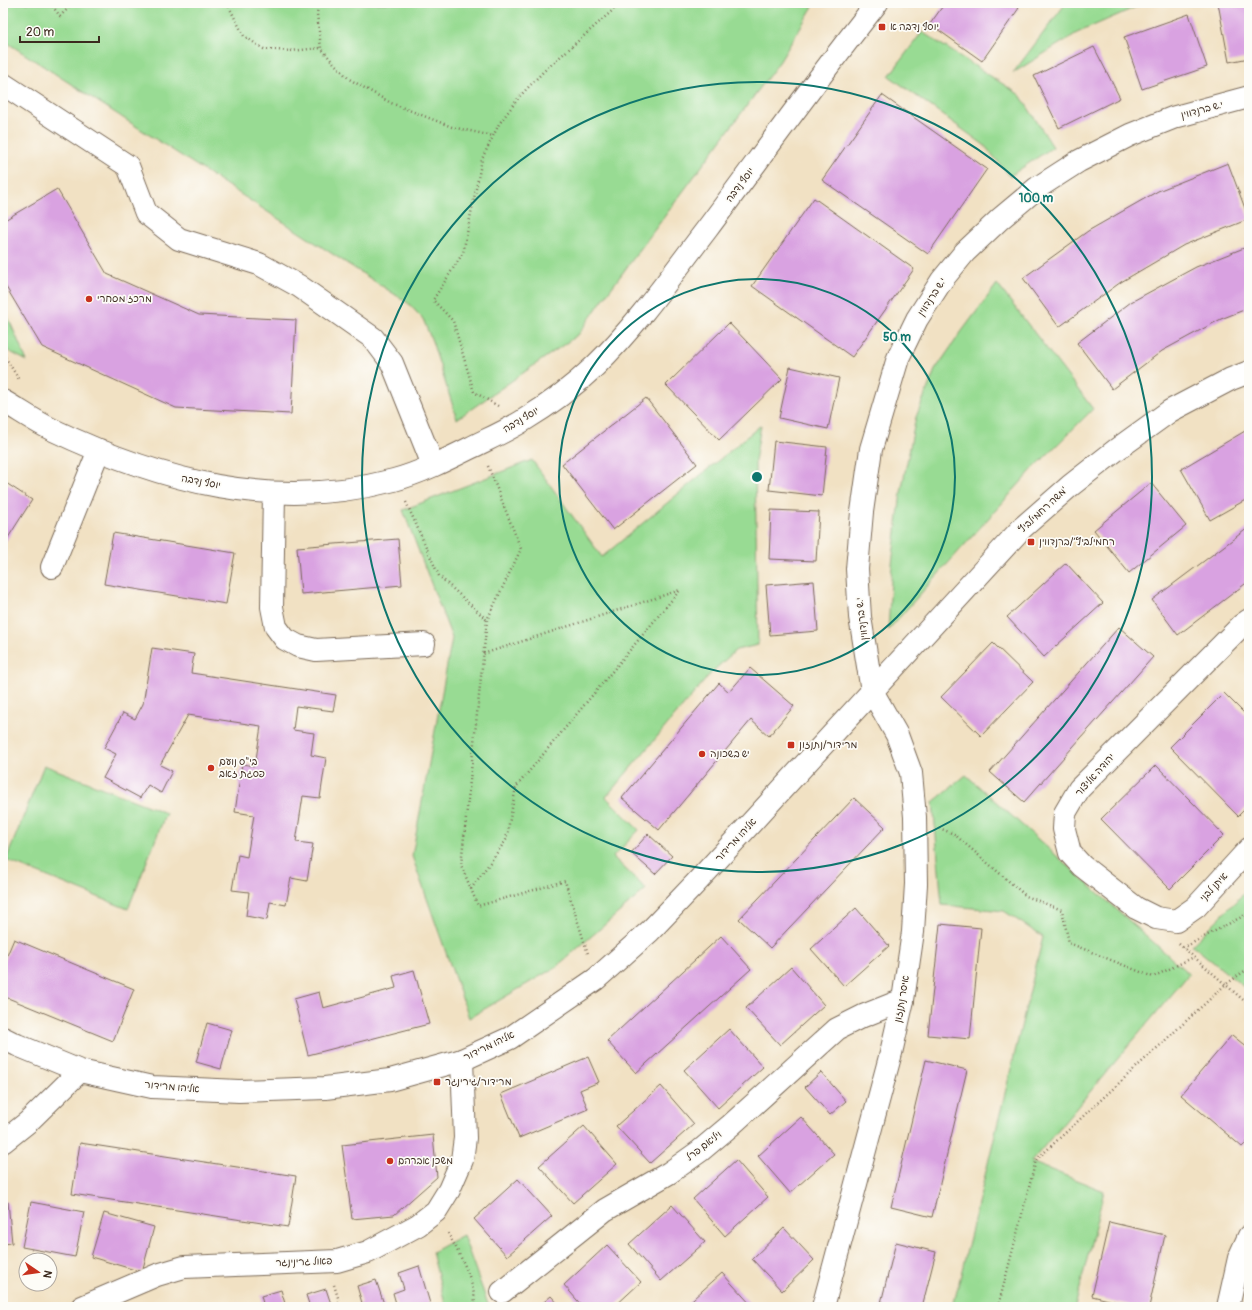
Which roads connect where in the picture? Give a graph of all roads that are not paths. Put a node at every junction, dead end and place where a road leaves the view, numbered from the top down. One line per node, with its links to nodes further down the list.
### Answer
1 (877, 3): 7 (street, יוסף נדבה)
2 (3, 84): 7 (street)
3 (1249, 97): 12 (street, י.ש ברנדווין)
4 (1249, 372): 12 (street, משה רחמילביץ')
5 (3, 401): 6 (street, יוסף נדבה)
6 (99, 450): 8 (street, יוסף נדבה); 9 (street)
7 (433, 465): 8 (street, יוסף נדבה)
8 (274, 494): 11 (street)
9 (52, 567)
10 (1249, 620): 14 (street, יהודה אליצור)
11 (424, 644)
12 (872, 691): 15 (street, איסר נתנזון); 17 (street, אליהו מרידור)
13 (1249, 849): 14 (street, איתן לבני)
14 (1176, 921)
15 (903, 1000): 21 (street, ויליאם פרל); 23 (street, איסר נתנזון)
16 (3, 1038): 18 (street, אליהו מרידור)
17 (462, 1060): 18 (street, אליהו מרידור); 22 (street, פאול גרינינגר)
18 (80, 1071): 19 (street)
19 (3, 1142)
20 (1249, 1236): 24 (street)
21 (502, 1292)
22 (82, 1307)
23 (823, 1307)
24 (1228, 1307)

